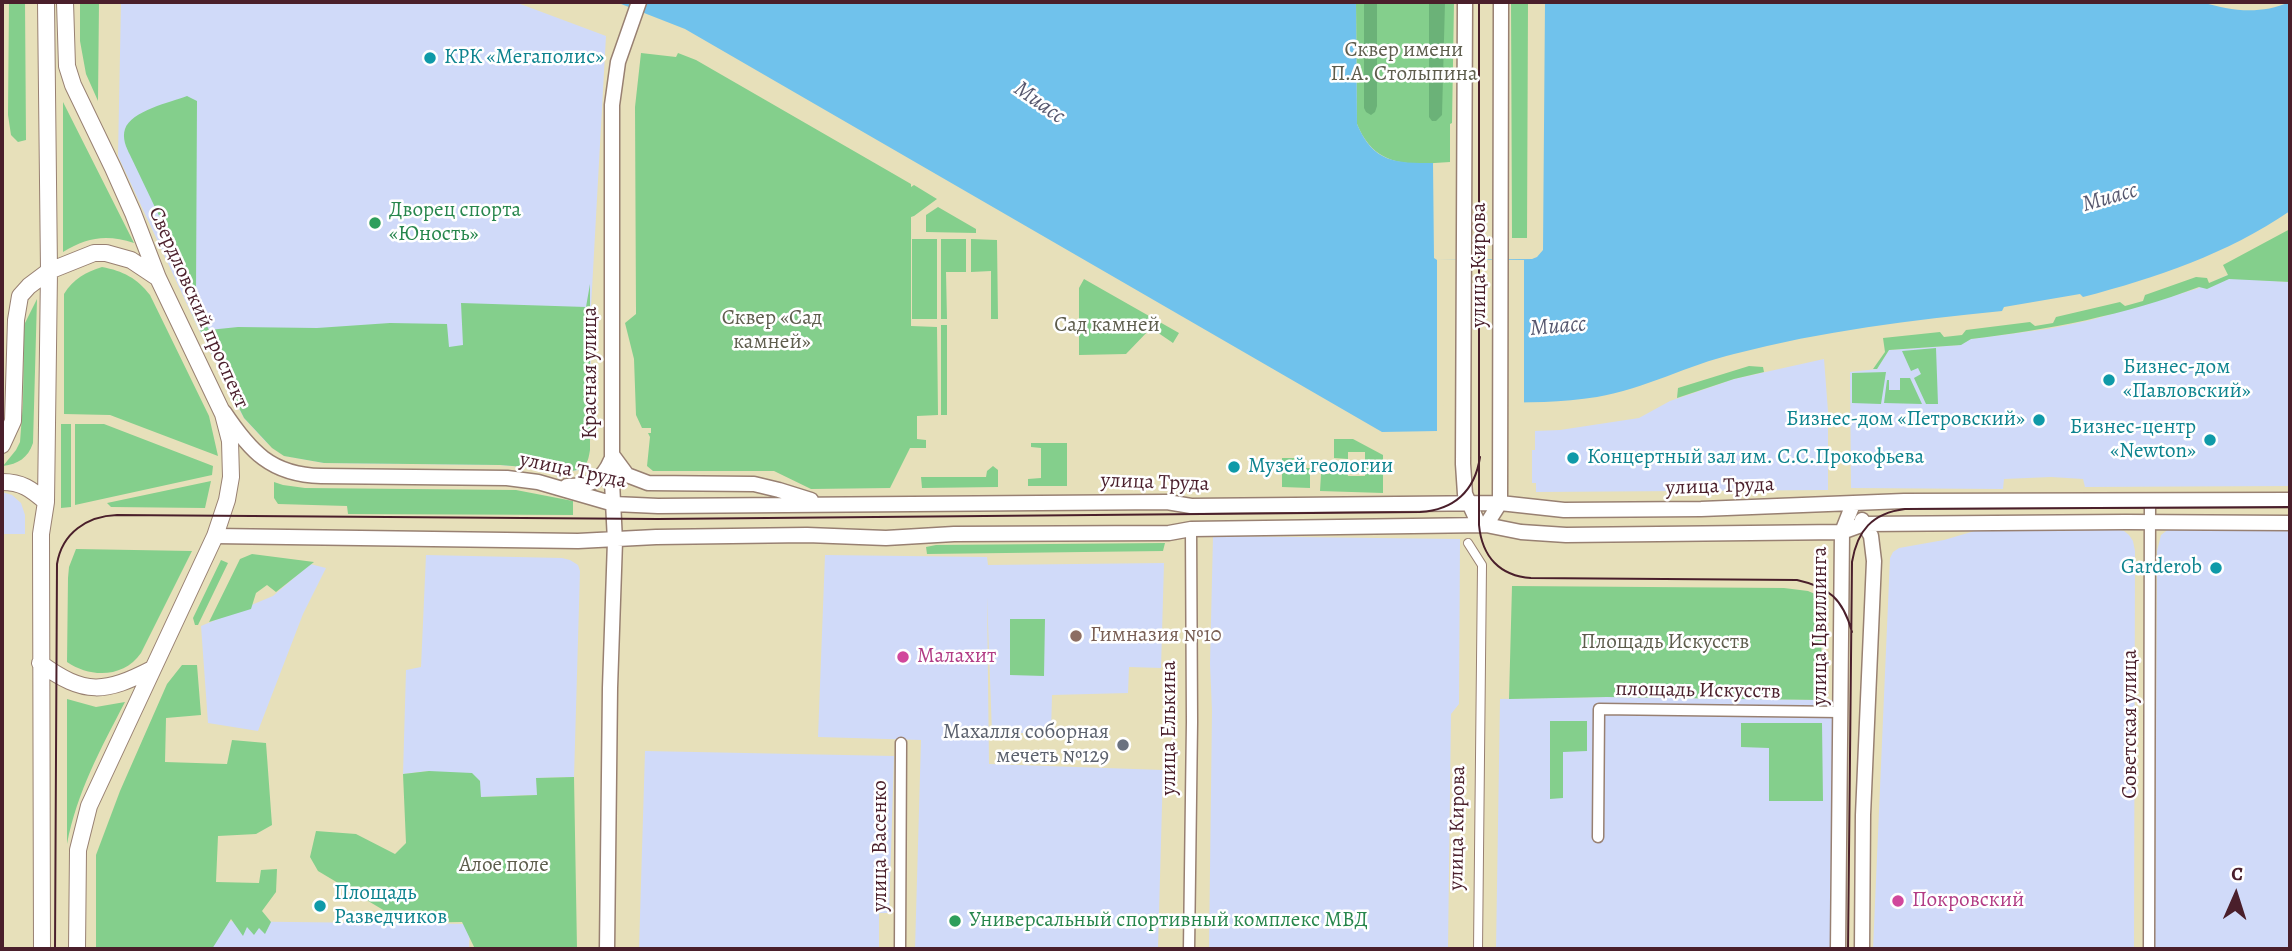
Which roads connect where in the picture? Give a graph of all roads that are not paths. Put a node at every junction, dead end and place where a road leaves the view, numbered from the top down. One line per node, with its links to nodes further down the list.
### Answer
1 (46, 2): 6 (main road)
2 (65, 2): 7 (main road, Свердловский проспект)
3 (1465, 2): 16 (main road, улица Кирова)
4 (1501, 2): 17 (main road, улица Кирова)
5 (637, 6): 10 (main road, Красная улица)
6 (49, 271): 7 (main road); 9 (main road); 15 (main road)
7 (158, 278): 8 (main road, Свердловский проспект)
8 (219, 405): 12 (main road, улица Труда); 28 (main road, Свердловский проспект)
9 (2, 445)
10 (613, 456): 12 (main road); 19 (main road, Красная улица); 20 (main road)
11 (2, 482): 15 (main road)
12 (538, 482): 19 (main road, улица Труда)
13 (2150, 499): 14 (main road, улица Труда); 18 (main road, улица Труда); 22 (street, Советская улица)
14 (2290, 500)
15 (46, 502): 31 (main road)
16 (1469, 502): 17 (main road, улица Труда); 21 (main road, улица Труда); 25 (main road, улица Кирова)
17 (1500, 503): 18 (main road, улица Труда); 25 (main road)
18 (1853, 503): 24 (main road); 27 (main road, улица Цвиллинга)
19 (614, 504): 20 (main road, улица Труда); 29 (main road, Красная улица)
20 (822, 504): 21 (main road, улица Труда)
21 (1191, 506): 26 (main road, улица Елькина)
22 (2149, 522): 23 (main road, улица Труда); 24 (main road, улица Труда); 44 (street, Советская улица)
23 (2290, 523)
24 (1864, 524): 27 (main road, улица Труда); 43 (main road)
25 (1483, 525): 26 (main road, улица Труда); 27 (main road, улица Труда)
26 (1191, 529): 29 (main road, улица Труда); 40 (street, улица Елькина)
27 (1842, 532): 33 (main road, улица Цвиллинга)
28 (215, 536): 29 (main road, улица Труда); 32 (main road, Свердловский проспект)
29 (615, 541): 38 (main road, Красная улица)
30 (1468, 543): 41 (street, улица Кирова)
31 (40, 663): 32 (main road); 36 (main road)
32 (152, 669): 37 (main road, Свердловский проспект)
33 (1841, 712): 35 (street, площадь Искусств); 42 (main road, улица Цвиллинга)
34 (901, 743): 39 (street, улица Васенко)
35 (1598, 837)
36 (42, 949)
37 (77, 949)
38 (607, 949)
39 (900, 949)
40 (1189, 949)
41 (1478, 949)
42 (1838, 949)
43 (1862, 949)
44 (2149, 949)

